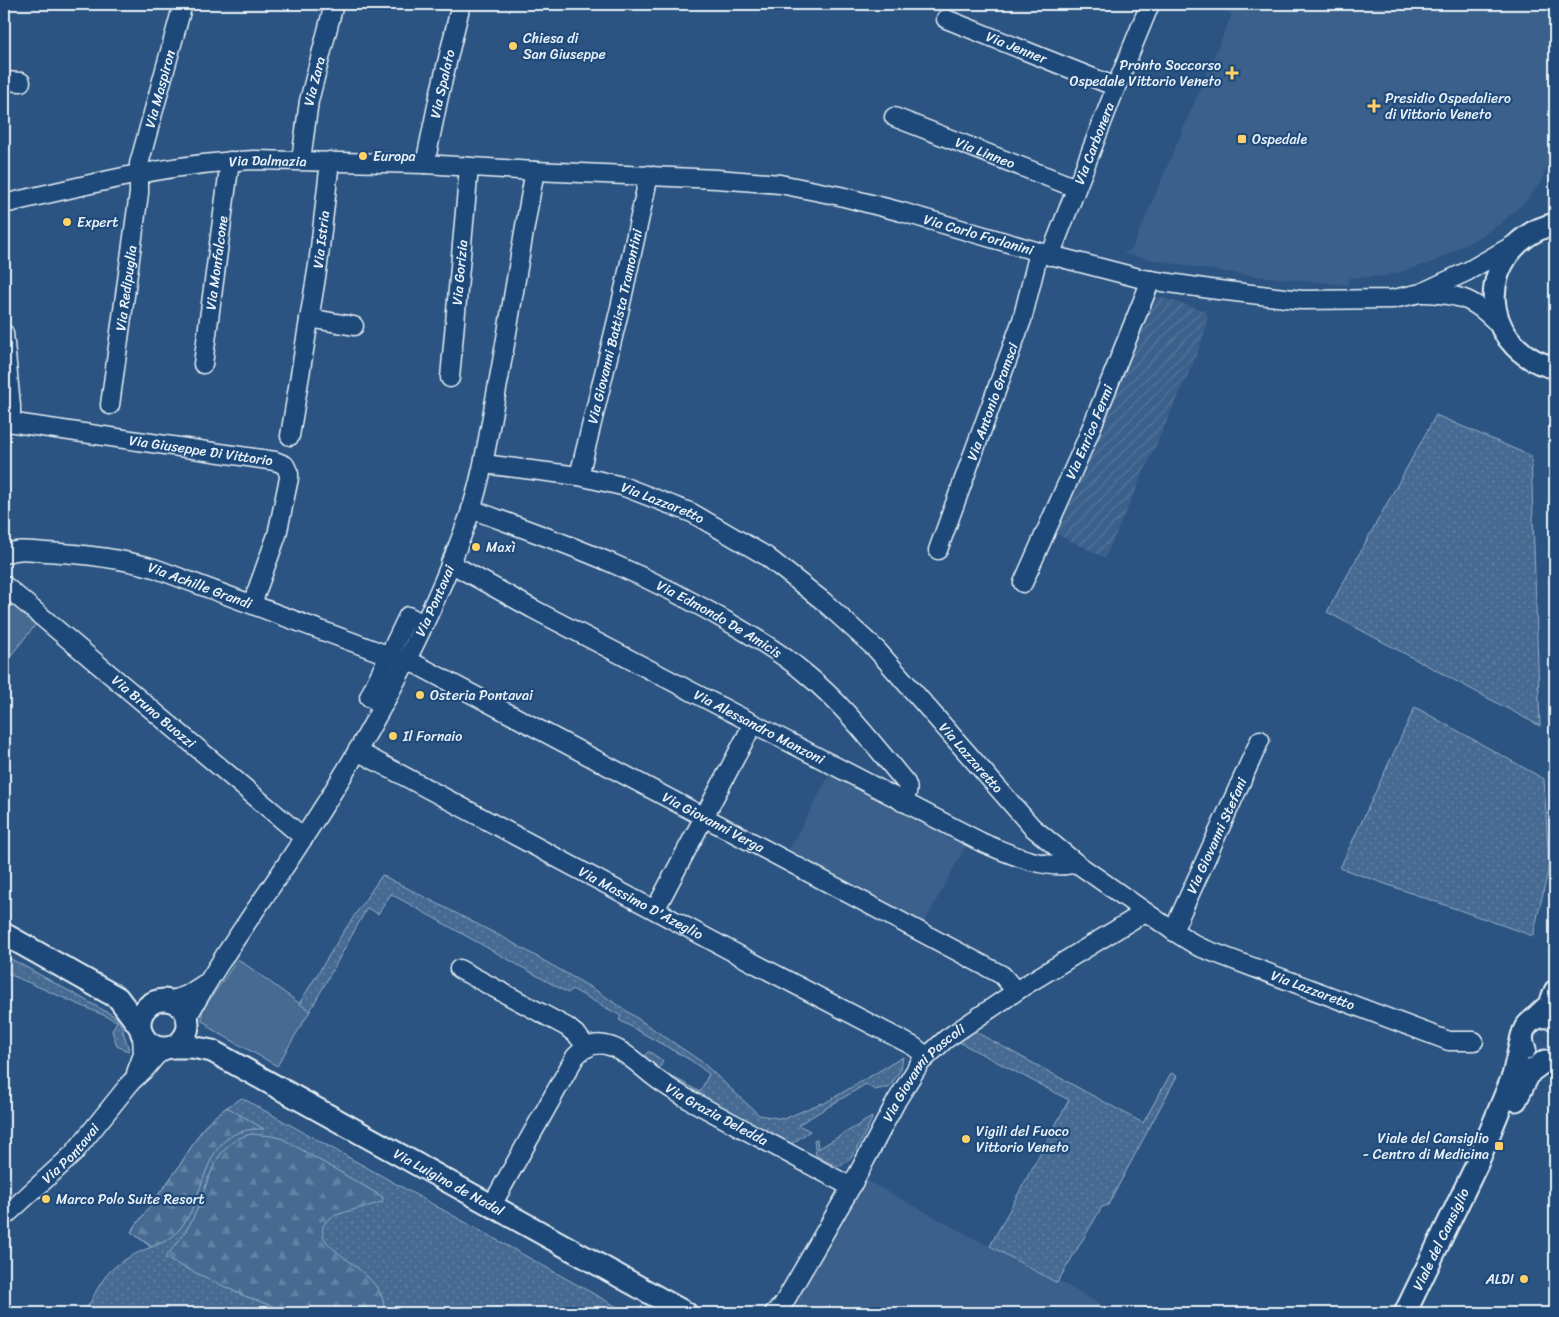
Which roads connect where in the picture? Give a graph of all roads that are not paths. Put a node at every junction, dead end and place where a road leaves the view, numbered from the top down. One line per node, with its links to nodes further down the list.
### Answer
1 (183, 4): 14 (street, Via Maspiron)
2 (334, 4): 8 (street, Via Zara)
3 (460, 4): 11 (street, Via Spalato)
4 (1150, 4): 6 (street, Via Carbonera)
5 (946, 19): 6 (street, Via Jenner)
6 (1116, 87): 16 (street, Via Carbonera)
7 (894, 117): 16 (street, Via Linneo)
8 (301, 160): 9 (street, Via Dalmazia); 10 (street, Via Dalmazia)
9 (230, 161): 14 (street, Via Dalmazia); 28 (street, Via Monfalcone)
10 (330, 161): 11 (street, Via Dalmazia); 23 (street, Via Istria)
11 (425, 164): 12 (street, Via Dalmazia)
12 (469, 167): 13 (street, Via Dalmazia); 30 (street, Via Gorizia)
13 (535, 171): 15 (street, Via Carlo Forlanini); 35 (street, Via Pontavai)
14 (138, 173): 17 (street, Via Dalmazia); 32 (street, Via Redipuglia)
15 (649, 175): 20 (street, Via Carlo Forlanini); 36 (street, Via Giovanni Battista Tramontini)
16 (1076, 188): 20 (street, Via Carbonera)
17 (4, 204)
18 (1555, 224): 19 (main road)
19 (1516, 244): 22 (street, Via Carlo Forlanini); 25 (main road)
20 (1045, 254): 21 (street, Via Carlo Forlanini); 38 (street, Via Antonio Gramsci)
21 (1151, 280): 22 (street, Via Carlo Forlanini); 41 (street, Via Enrico Fermi)
22 (1421, 293): 25 (street, Via Carlo Forlanini)
23 (309, 318): 24 (street); 34 (street, Via Istria)
24 (354, 326)
25 (1502, 328): 27 (main road)
26 (4, 333): 33 (street)
27 (1532, 359): 29 (main road); 31 (main road)
28 (203, 364)
29 (1555, 367)
30 (450, 378)
31 (1555, 385)
32 (110, 405)
33 (6, 423): 43 (street, Via Giuseppe Di Vittorio)
34 (290, 436)
35 (484, 464): 36 (street, Via Lazzaretto); 37 (street, Via Pontavai)
36 (579, 476): 51 (street, Via Lazzaretto)
37 (471, 509): 40 (street, Via Pontavai); 48 (street, Via Edmondo De Amicis)
38 (938, 550)
39 (4, 554): 43 (street, Via Achille Grandi)
40 (450, 563): 44 (street, Via Pontavai); 45 (street, Via Alessandro Manzoni)
41 (1023, 583)
42 (4, 585): 50 (street, Via Bruno Buozzi)
43 (252, 604): 44 (street, Via Achille Grandi)
44 (398, 657): 47 (street, Via Pontavai); 49 (street, Via Giovanni Verga)
45 (753, 724): 48 (street, Via Alessandro Manzoni); 49 (street)
46 (1260, 740): 54 (street, Via Giovanni Stefani)
47 (357, 751): 50 (street, Via Pontavai); 52 (street, Via Massimo D'Azeglio)
48 (902, 802): 51 (street, Via Alessandro Manzoni)
49 (704, 817): 52 (street); 58 (street, Via Giovanni Verga)
50 (304, 838): 57 (street, Via Pontavai)
51 (1076, 863): 53 (street, Via Lazzaretto)
52 (655, 910): 70 (street, Via Massimo D'Azeglio)
53 (1146, 912): 54 (street, Via Lazzaretto); 58 (street, Via Giovanni Pascoli)
54 (1172, 931): 66 (street, Via Lazzaretto)
55 (4, 934): 60 (main road)
56 (459, 969): 68 (street)
57 (208, 980): 61 (street, Via Pontavai); 63 (street, Via Pontavai)
58 (1016, 991): 70 (street, Via Giovanni Pascoli)
59 (1555, 991): 62 (main road)
60 (118, 998): 61 (main road); 64 (main road)
61 (161, 1001): 63 (main road); 64 (main road)
62 (1545, 1019): 65 (main road)
63 (187, 1020): 67 (main road); 69 (main road, Via Luigino de Nadal)
64 (141, 1031): 67 (main road); 72 (street, Via Pontavai)
65 (1522, 1036): 71 (main road); 73 (main road, Viale del Cansiglio)
66 (1474, 1041)
67 (169, 1047): 69 (main road, Via Luigino de Nadal); 72 (street, Via Pontavai)
68 (587, 1048): 74 (street, Via Grazia Deledda); 75 (street)
69 (212, 1051): 75 (main road, Via Luigino de Nadal)
70 (926, 1056): 74 (street, Via Giovanni Pascoli)
71 (1550, 1059): 73 (main road, Viale del Cansiglio)
72 (131, 1082): 76 (street, Via Pontavai)
73 (1477, 1164): 79 (main road, Viale del Cansiglio)
74 (851, 1187): 77 (street, Via Giovanni Pascoli)
75 (492, 1205): 78 (main road, Via Luigino de Nadal)
76 (4, 1217)
77 (778, 1312)
78 (686, 1313)
79 (1405, 1313)

